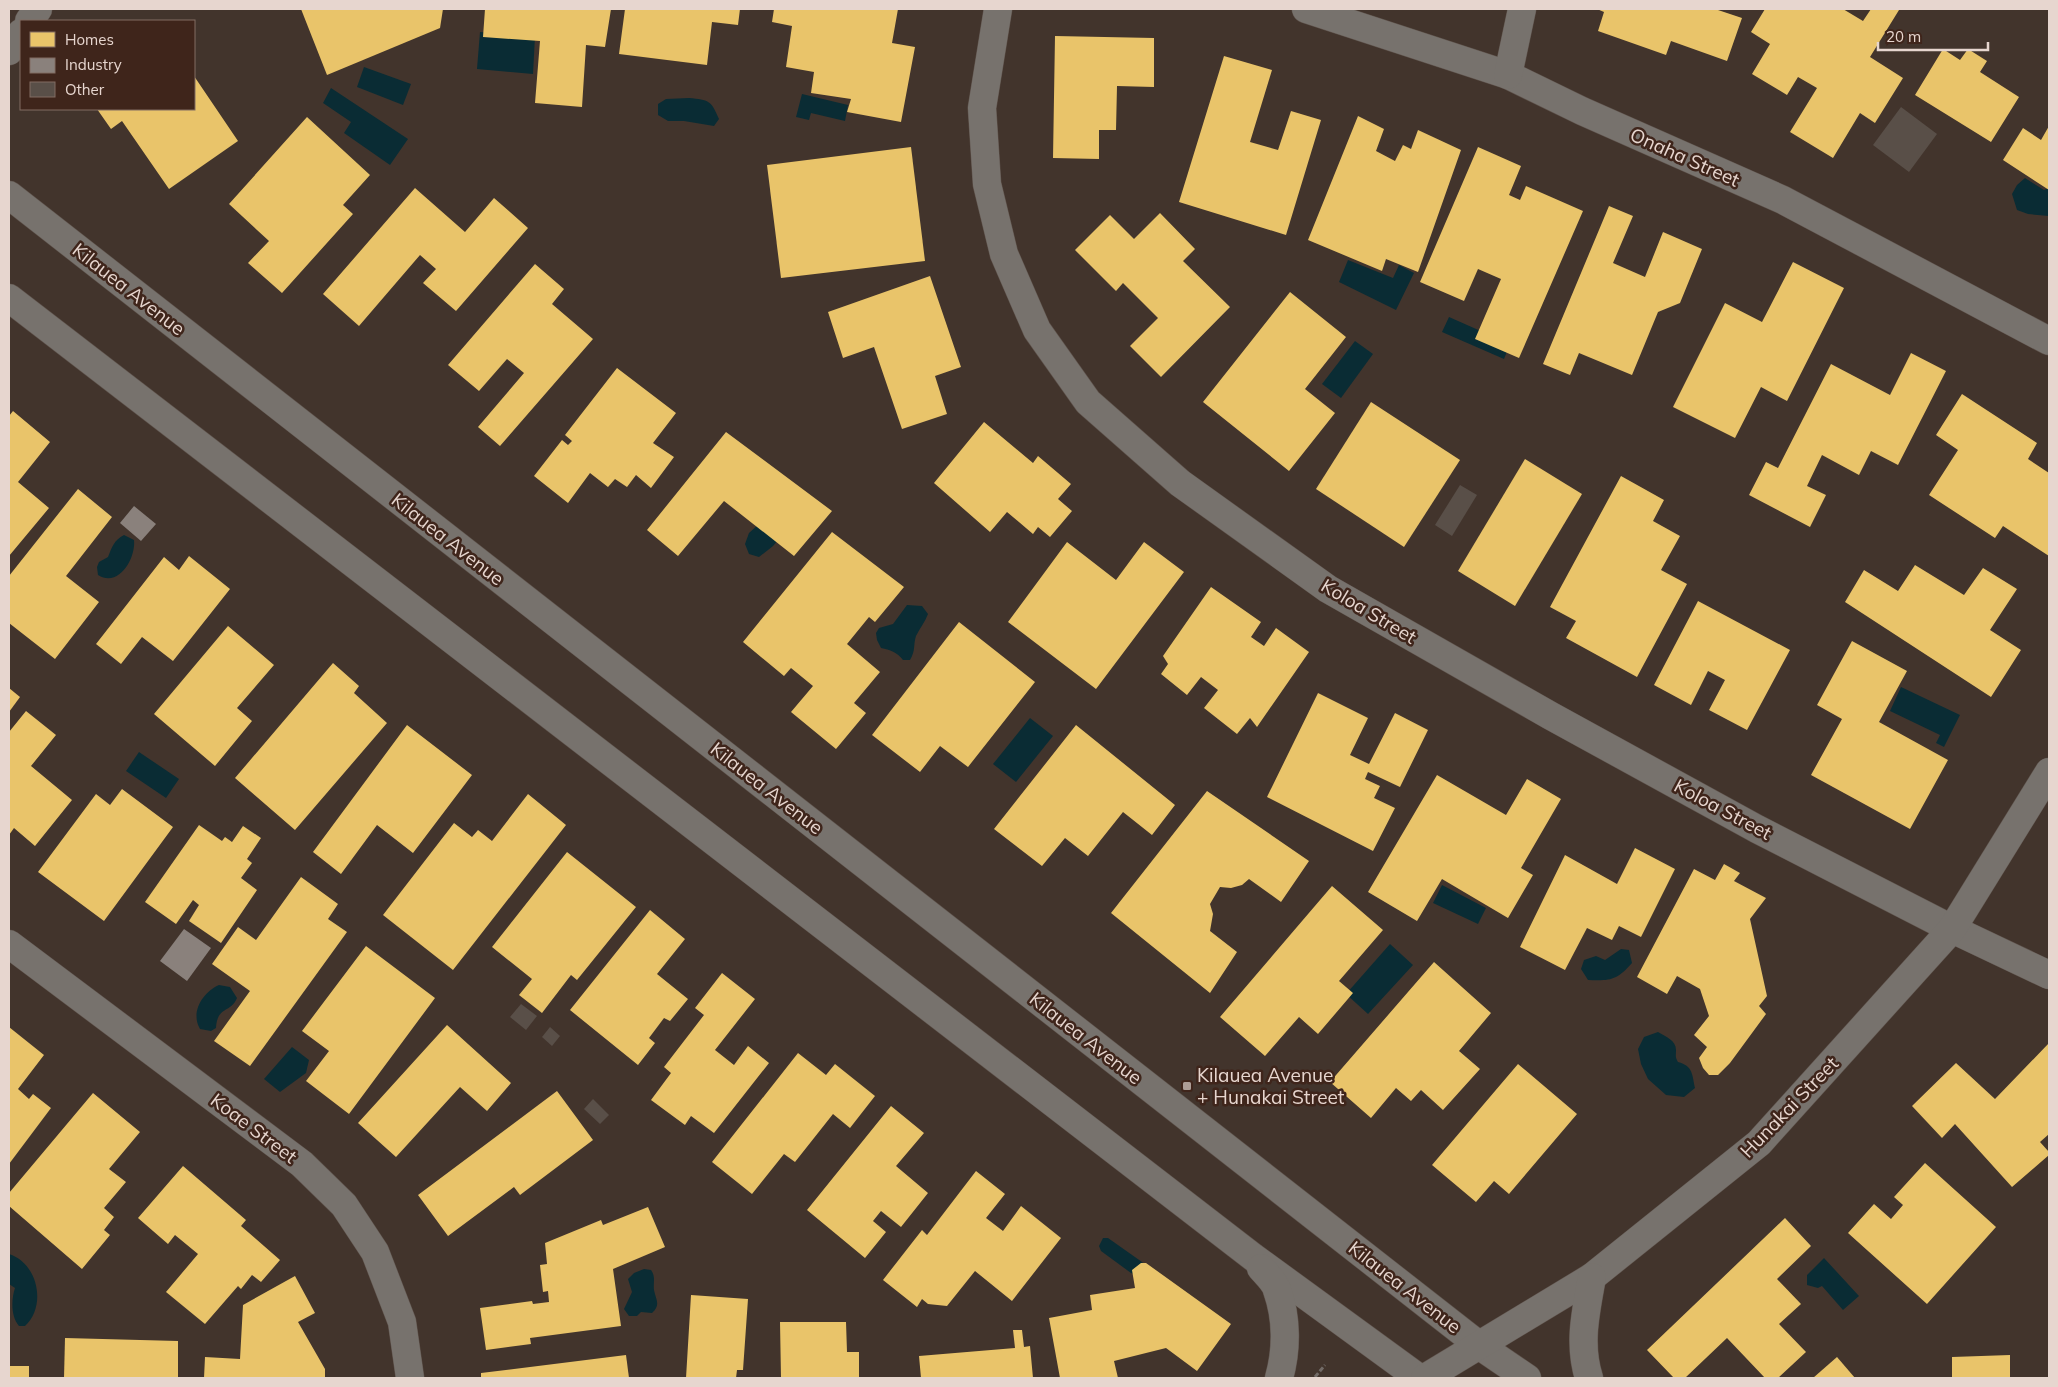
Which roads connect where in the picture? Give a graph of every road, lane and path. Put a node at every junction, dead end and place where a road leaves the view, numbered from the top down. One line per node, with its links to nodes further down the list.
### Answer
1 (38, 9): 5 (street)
2 (998, 9): 13 (street, Koloa Street)
3 (1306, 9): 8 (street, Onaha Street)
4 (1522, 9): 8 (street)
5 (30, 20)
6 (20, 34): 7 (street)
7 (9, 51)
8 (1508, 75): 11 (street, Onaha Street)
9 (9, 195): 18 (street, Kilauea Avenue)
10 (9, 298): 16 (street)
11 (2049, 341)
12 (2049, 772): 13 (street, Hunakai Street)
13 (1952, 929): 15 (street, Koloa Street); 17 (street, Hunakai Street)
14 (9, 944): 21 (street, Koae Street)
15 (2049, 975)
16 (1253, 1257): 22 (street); 23 (street)
17 (1592, 1277): 18 (street, Hunakai Street); 26 (street)
18 (1480, 1346): 24 (street, Hunakai Street); 25 (street, Kilauea Avenue)
19 (1325, 1365): 20 (path)
20 (1314, 1377)
21 (410, 1378)
22 (1279, 1378)
23 (1419, 1378)
24 (1425, 1378)
25 (1527, 1378)
26 (1589, 1378)

